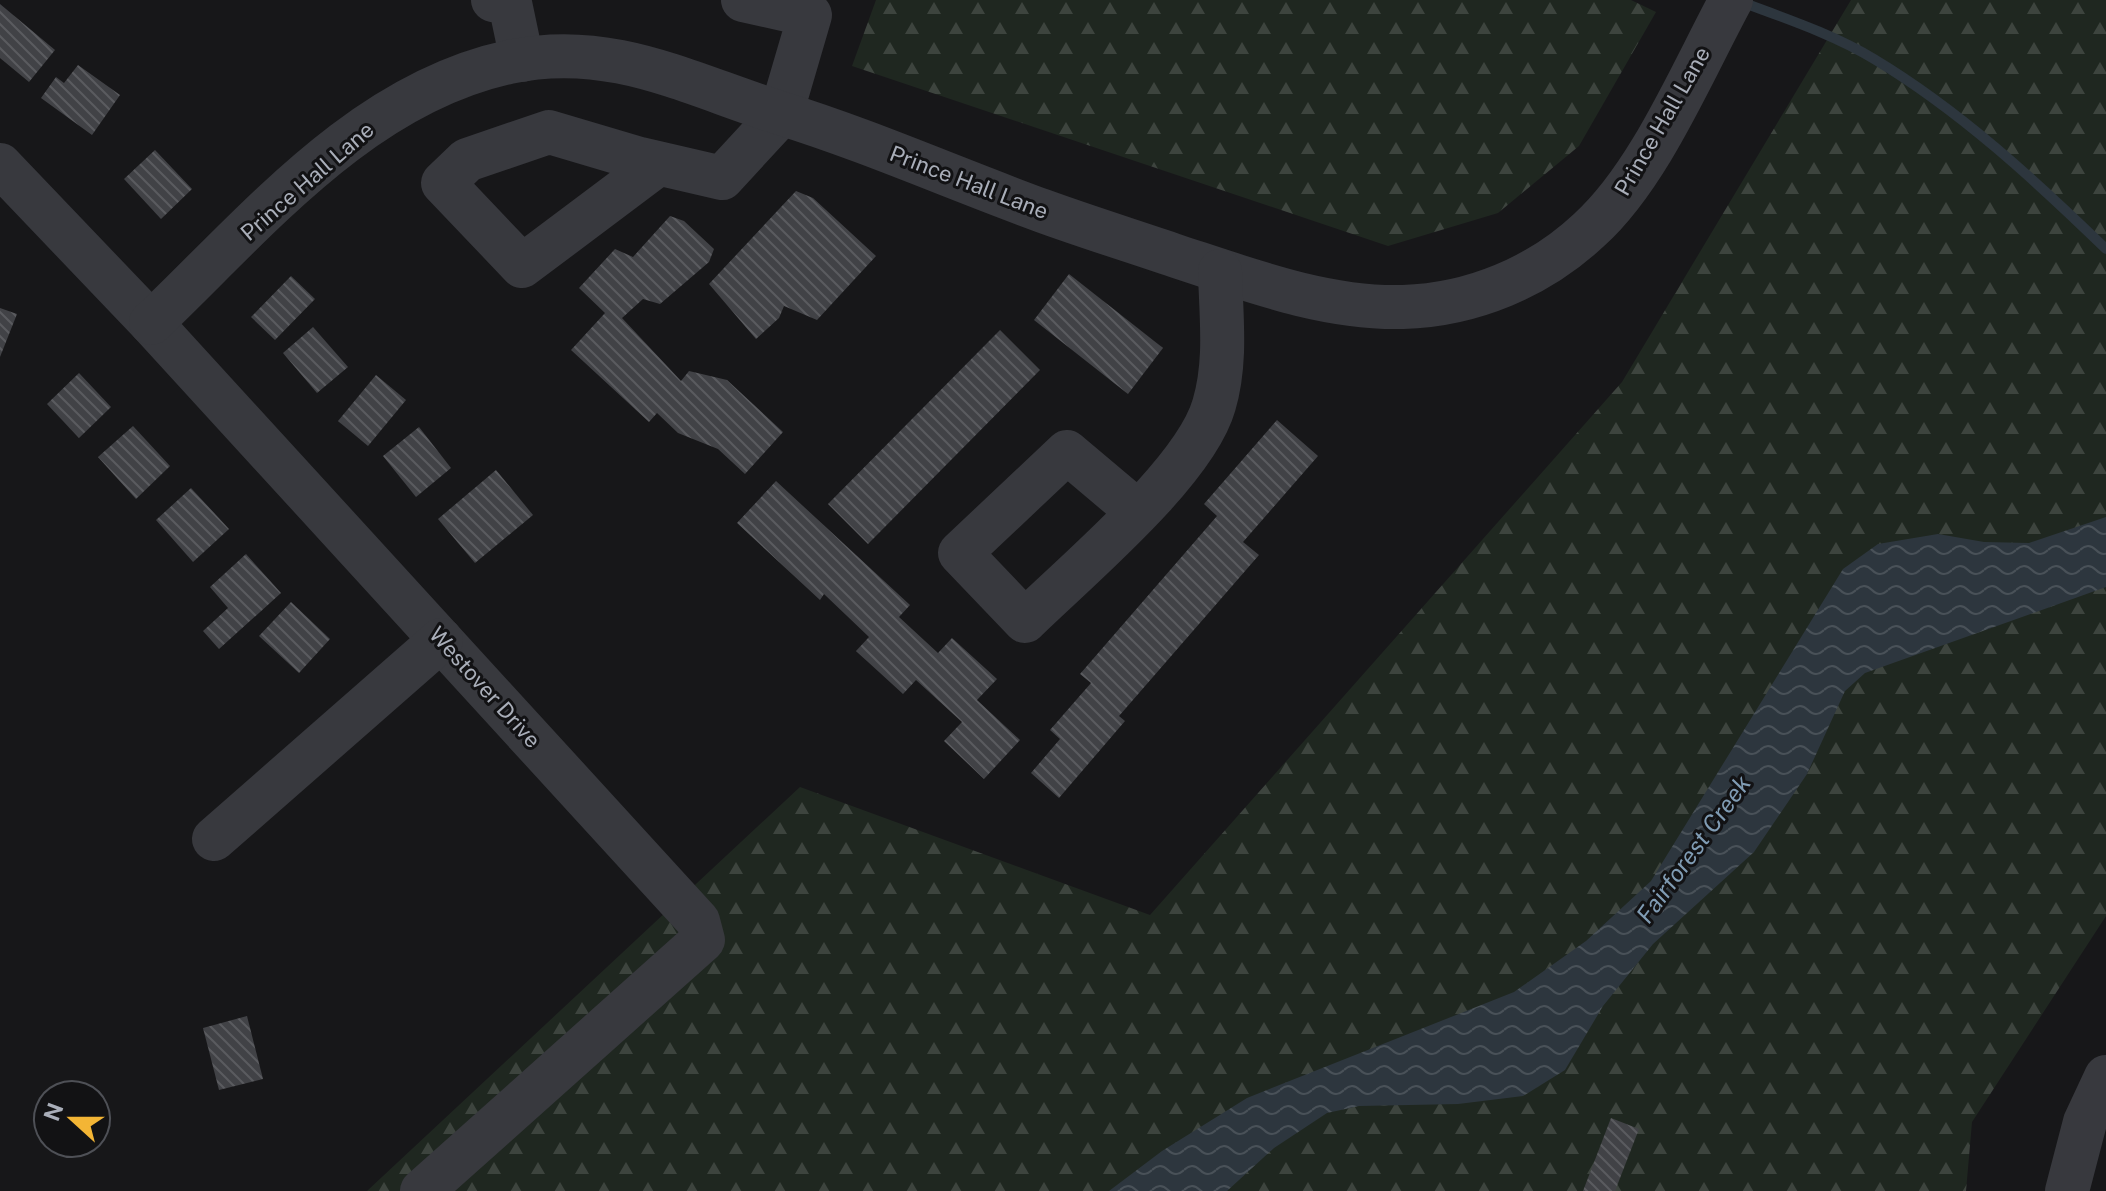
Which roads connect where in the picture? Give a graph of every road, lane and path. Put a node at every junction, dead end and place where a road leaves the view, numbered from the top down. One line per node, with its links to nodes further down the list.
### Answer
1 (743, 0): 5 (street)
2 (505, 1): 4 (street)
3 (1722, 17): 8 (street, Prince Hall Lane)
4 (522, 60): 5 (street, Prince Hall Lane); 9 (street, Prince Hall Lane)
5 (781, 114): 6 (street); 8 (street, Prince Hall Lane)
6 (658, 164)
7 (0, 165): 9 (street, Westover Drive)
8 (1220, 271): 10 (street)
9 (151, 323): 11 (street, Westover Drive)
10 (1137, 511)
11 (441, 640): 12 (street); 14 (street, Westover Drive)
12 (214, 839)
13 (2106, 1077): 15 (street)
14 (422, 1191)
15 (2067, 1191)

